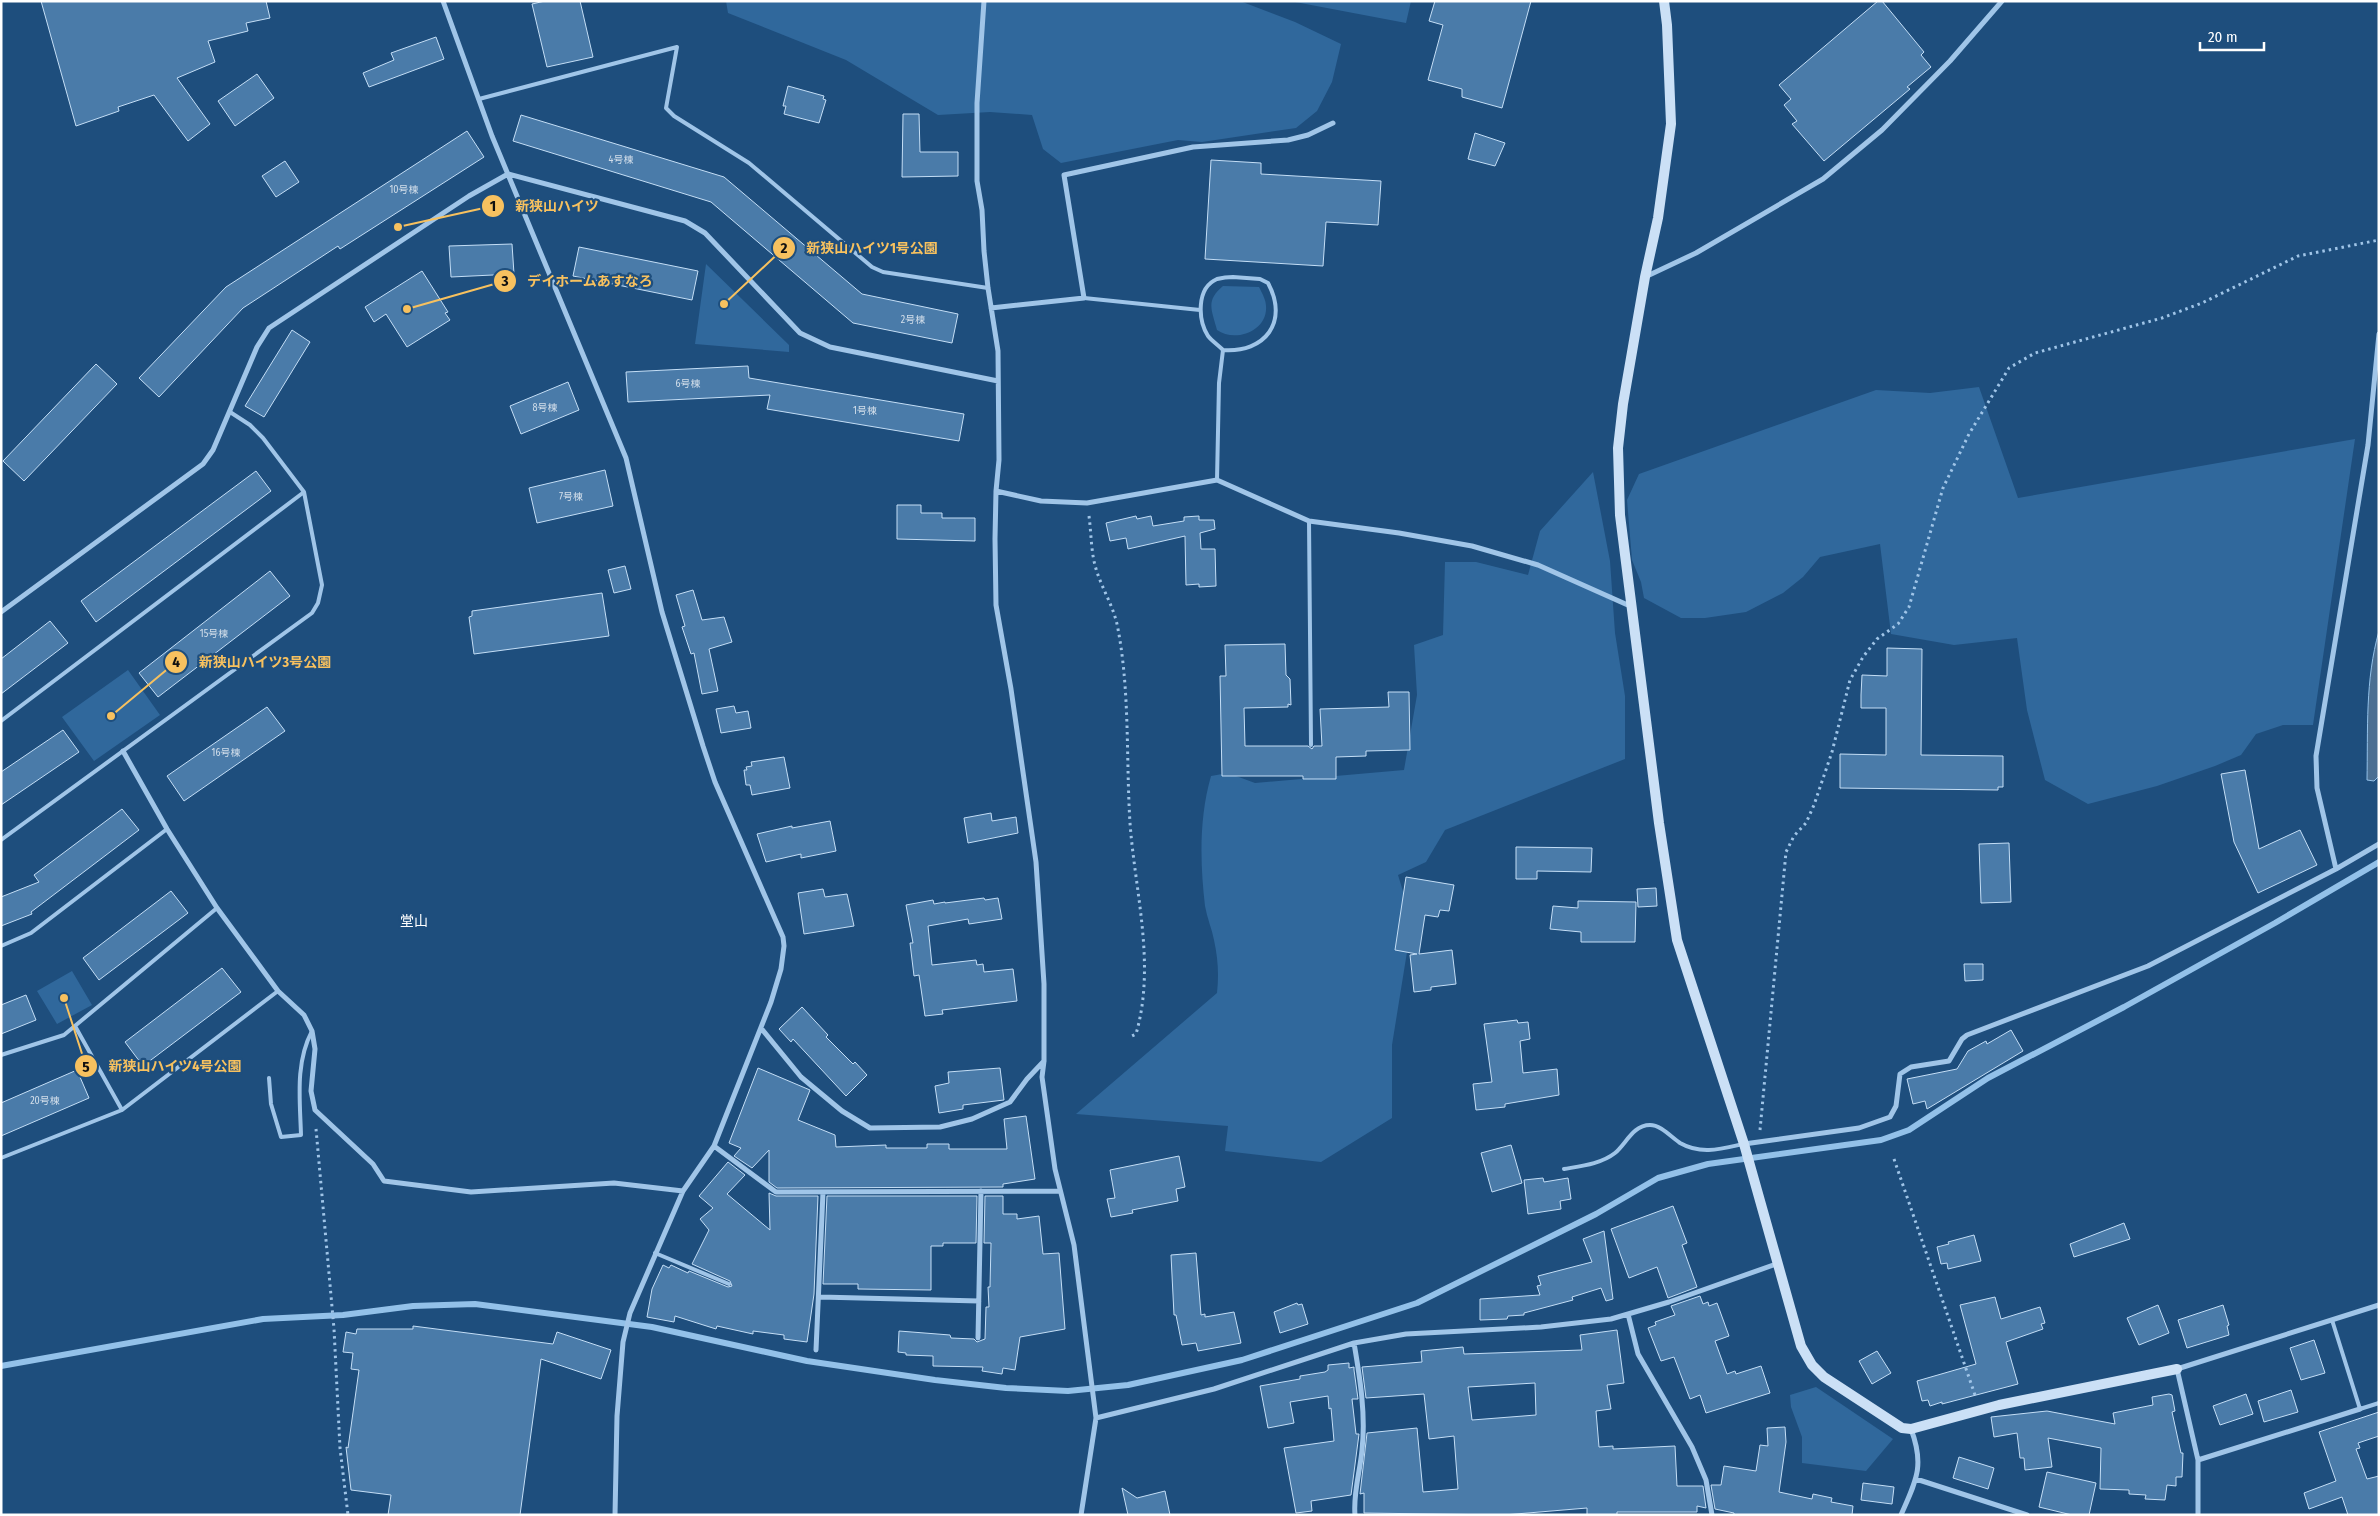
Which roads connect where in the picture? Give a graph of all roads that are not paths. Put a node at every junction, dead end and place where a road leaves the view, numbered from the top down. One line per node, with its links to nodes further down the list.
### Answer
1 (443, 1): 5 (street)
2 (984, 1): 9 (street)
3 (1664, 1): 8 (street)
4 (2002, 1): 8 (street)
5 (479, 99): 7 (street); 9 (lane)
6 (1333, 123): 10 (street)
7 (508, 174): 15 (street); 16 (street); 34 (street)
8 (1645, 277): 21 (street)
9 (988, 288): 11 (street)
10 (1084, 298): 11 (street); 12 (lane)
11 (990, 308): 15 (street)
12 (1200, 310): 14 (lane); 14 (lane)
13 (2379, 334): 29 (street)
14 (1223, 350): 17 (lane)
15 (998, 381): 18 (street)
16 (230, 412): 19 (lane); 22 (street)
17 (1217, 480): 18 (street); 20 (street)
18 (996, 491): 37 (street)
19 (304, 492): 23 (lane); 25 (lane)
20 (1309, 521): 21 (street); 24 (lane)
21 (1631, 606): 41 (street)
22 (1, 612)
23 (1, 721)
24 (1311, 745)
25 (123, 751): 26 (street); 27 (lane)
26 (167, 829): 30 (street); 31 (lane)
27 (1, 840)
28 (2379, 844): 29 (street)
29 (2336, 869): 41 (street)
30 (218, 908): 32 (street); 33 (lane)
31 (1, 946)
32 (278, 991): 35 (street); 39 (lane)
33 (75, 1026): 36 (lane); 39 (lane)
34 (761, 1028): 37 (street); 40 (street)
35 (312, 1031): 38 (lane); 44 (street)
36 (1, 1054)
37 (1044, 1061): 46 (street)
38 (269, 1078)
39 (122, 1110): 42 (lane)
40 (714, 1146): 44 (street); 47 (street)
41 (1746, 1149): 43 (lane); 49 (street)
42 (1, 1158)
43 (1564, 1169)
44 (683, 1191): 48 (street)
45 (981, 1191): 46 (street); 47 (street); 52 (street)
46 (1060, 1191): 62 (street)
47 (823, 1192): 51 (street)
48 (655, 1253): 50 (lane); 66 (street)
49 (1779, 1263): 54 (street); 63 (street)
50 (729, 1284)
51 (820, 1297): 52 (street); 58 (street)
52 (979, 1301): 56 (street)
53 (2379, 1305): 55 (street)
54 (1628, 1314): 57 (street); 69 (street)
55 (2332, 1320): 59 (street); 61 (lane)
56 (978, 1338)
57 (1354, 1344): 62 (street); 68 (street)
58 (816, 1350)
59 (2177, 1369): 63 (street); 64 (street)
60 (2379, 1403): 61 (lane)
61 (2360, 1409): 64 (street)
62 (1096, 1418): 67 (street)
63 (1911, 1429): 65 (street)
64 (2198, 1460): 72 (street)
65 (1916, 1479): 70 (street); 71 (street)
66 (615, 1515)
67 (1081, 1515)
68 (1356, 1515)
69 (1712, 1515)
70 (1901, 1515)
71 (2027, 1515)
72 (2198, 1515)

